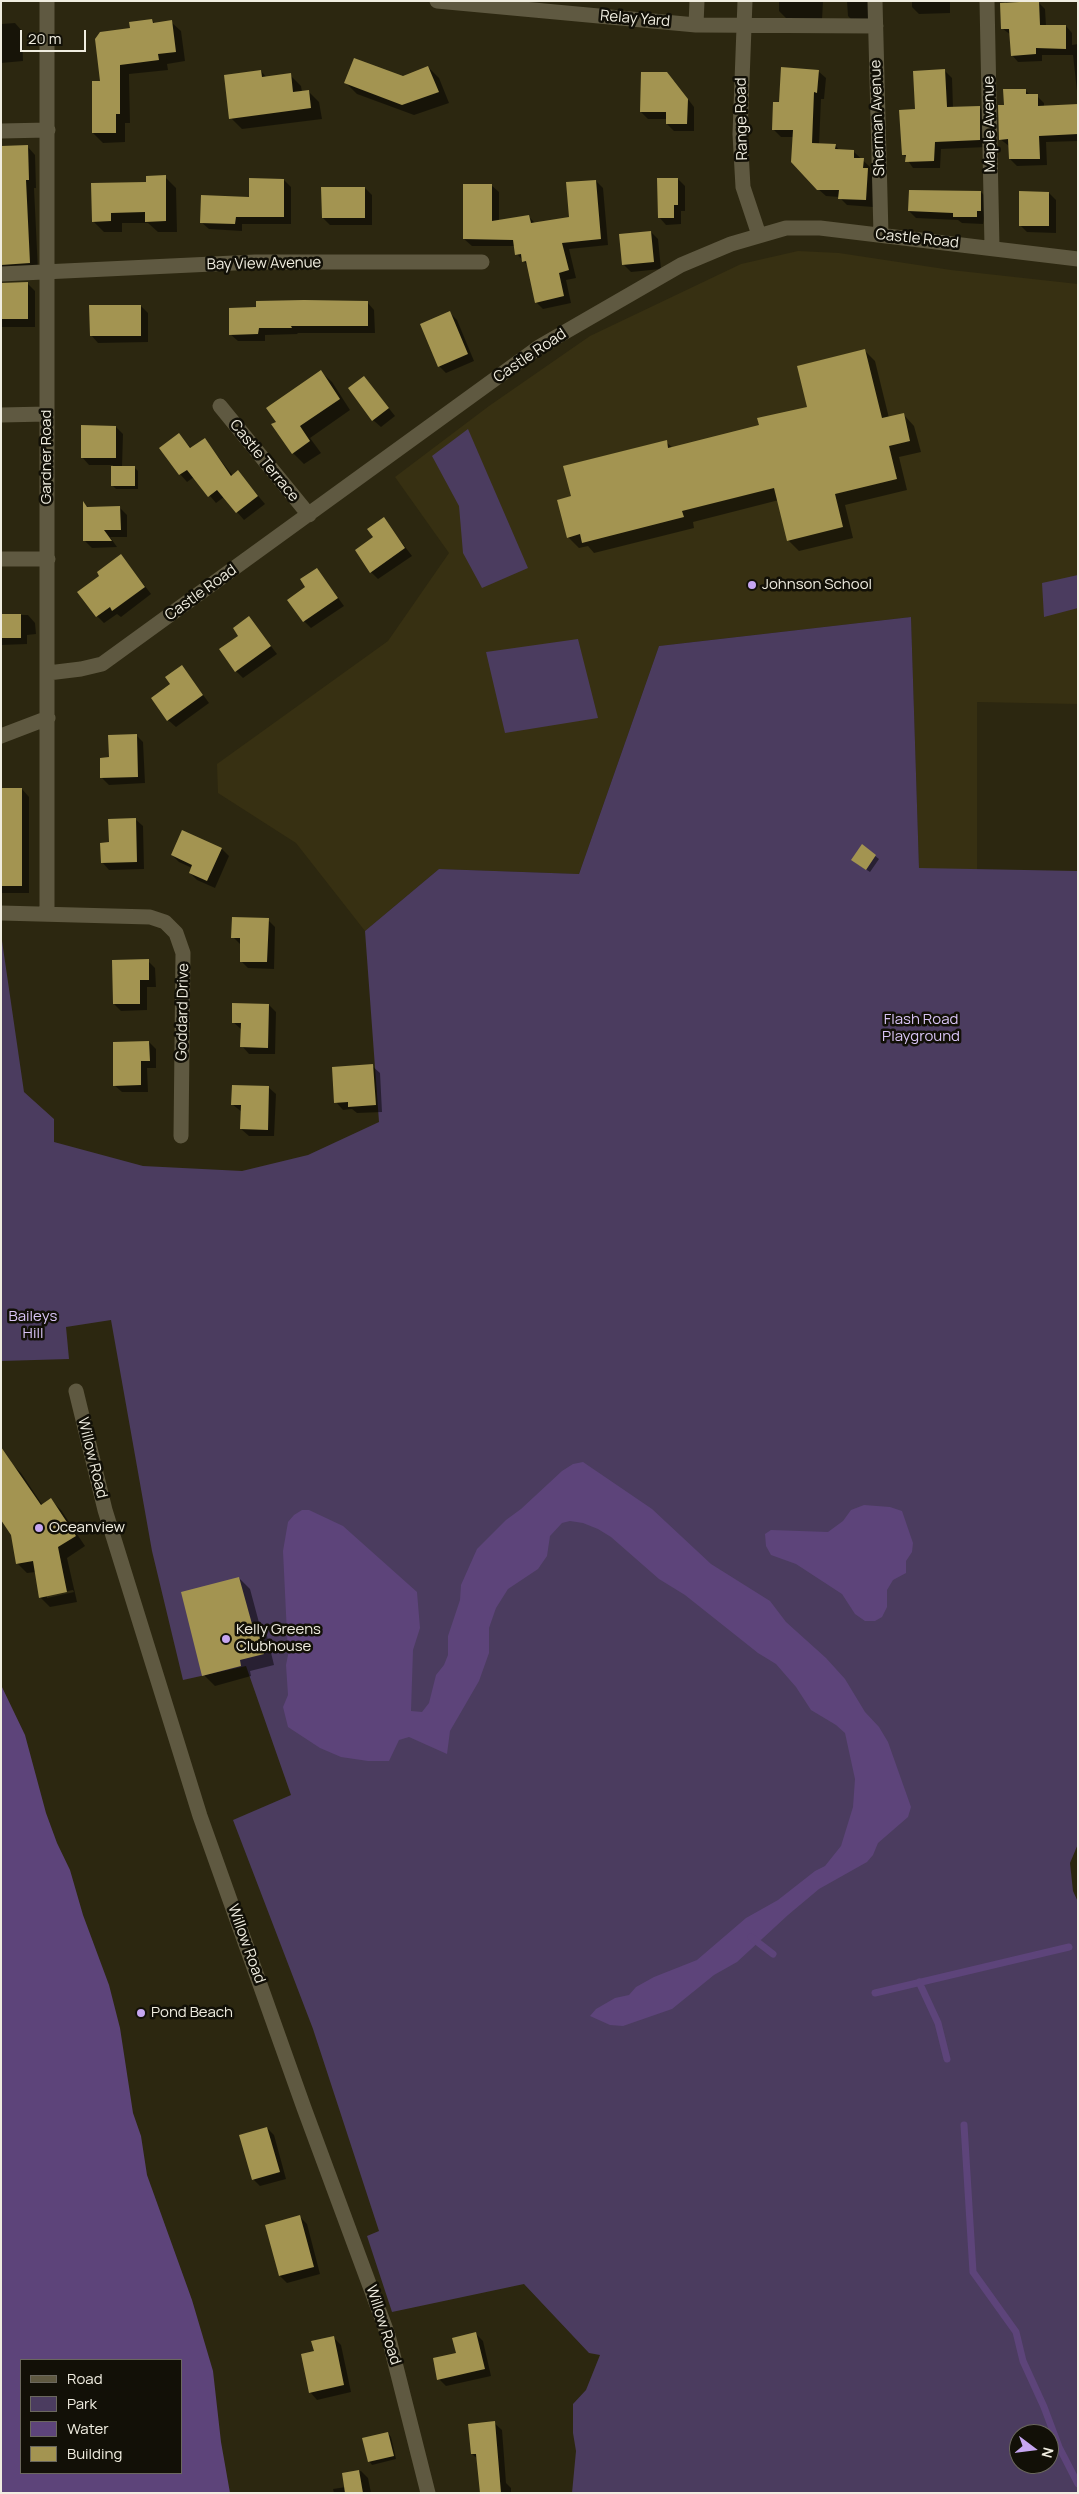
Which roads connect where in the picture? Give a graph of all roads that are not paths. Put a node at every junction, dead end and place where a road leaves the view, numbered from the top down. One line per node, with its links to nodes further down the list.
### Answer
1 (47, 1): 10 (street, Gardner Road)
2 (437, 1): 7 (street, Relay Yard)
3 (697, 1): 7 (street)
4 (745, 1): 8 (street, Range Road)
5 (875, 1): 9 (street, Sherman Avenue)
6 (987, 1): 14 (street, Maple Avenue)
7 (696, 25): 8 (street, Relay Yard)
8 (743, 25): 9 (street, Relay Yard); 12 (street, Range Road)
9 (876, 26): 13 (street, Sherman Avenue)
10 (48, 130): 11 (street); 17 (street, Gardner Road)
11 (1, 131)
12 (759, 235): 13 (street, Castle Road); 22 (street, Castle Road)
13 (882, 235): 14 (street, Castle Road)
14 (992, 247): 15 (street, Castle Road)
15 (1078, 259)
16 (482, 262): 17 (street, Bay View Avenue)
17 (46, 272): 18 (street, Bay View Avenue); 20 (street, Gardner Road)
18 (1, 274)
19 (220, 406): 22 (street, Castle Terrace)
20 (47, 414): 21 (street); 23 (street, Gardner Road)
21 (1, 415)
22 (309, 515): 25 (street, Castle Road)
23 (48, 558): 24 (street); 25 (street, Gardner Road)
24 (1, 559)
25 (48, 673): 26 (street, Gardner Road)
26 (48, 718): 27 (street); 29 (street, Gardner Road)
27 (1, 736)
28 (1, 913): 29 (street, Goddard Drive)
29 (47, 913): 30 (street, Goddard Drive)
30 (181, 1136)
31 (76, 1392): 32 (street, Willow Road)
32 (428, 2493)

